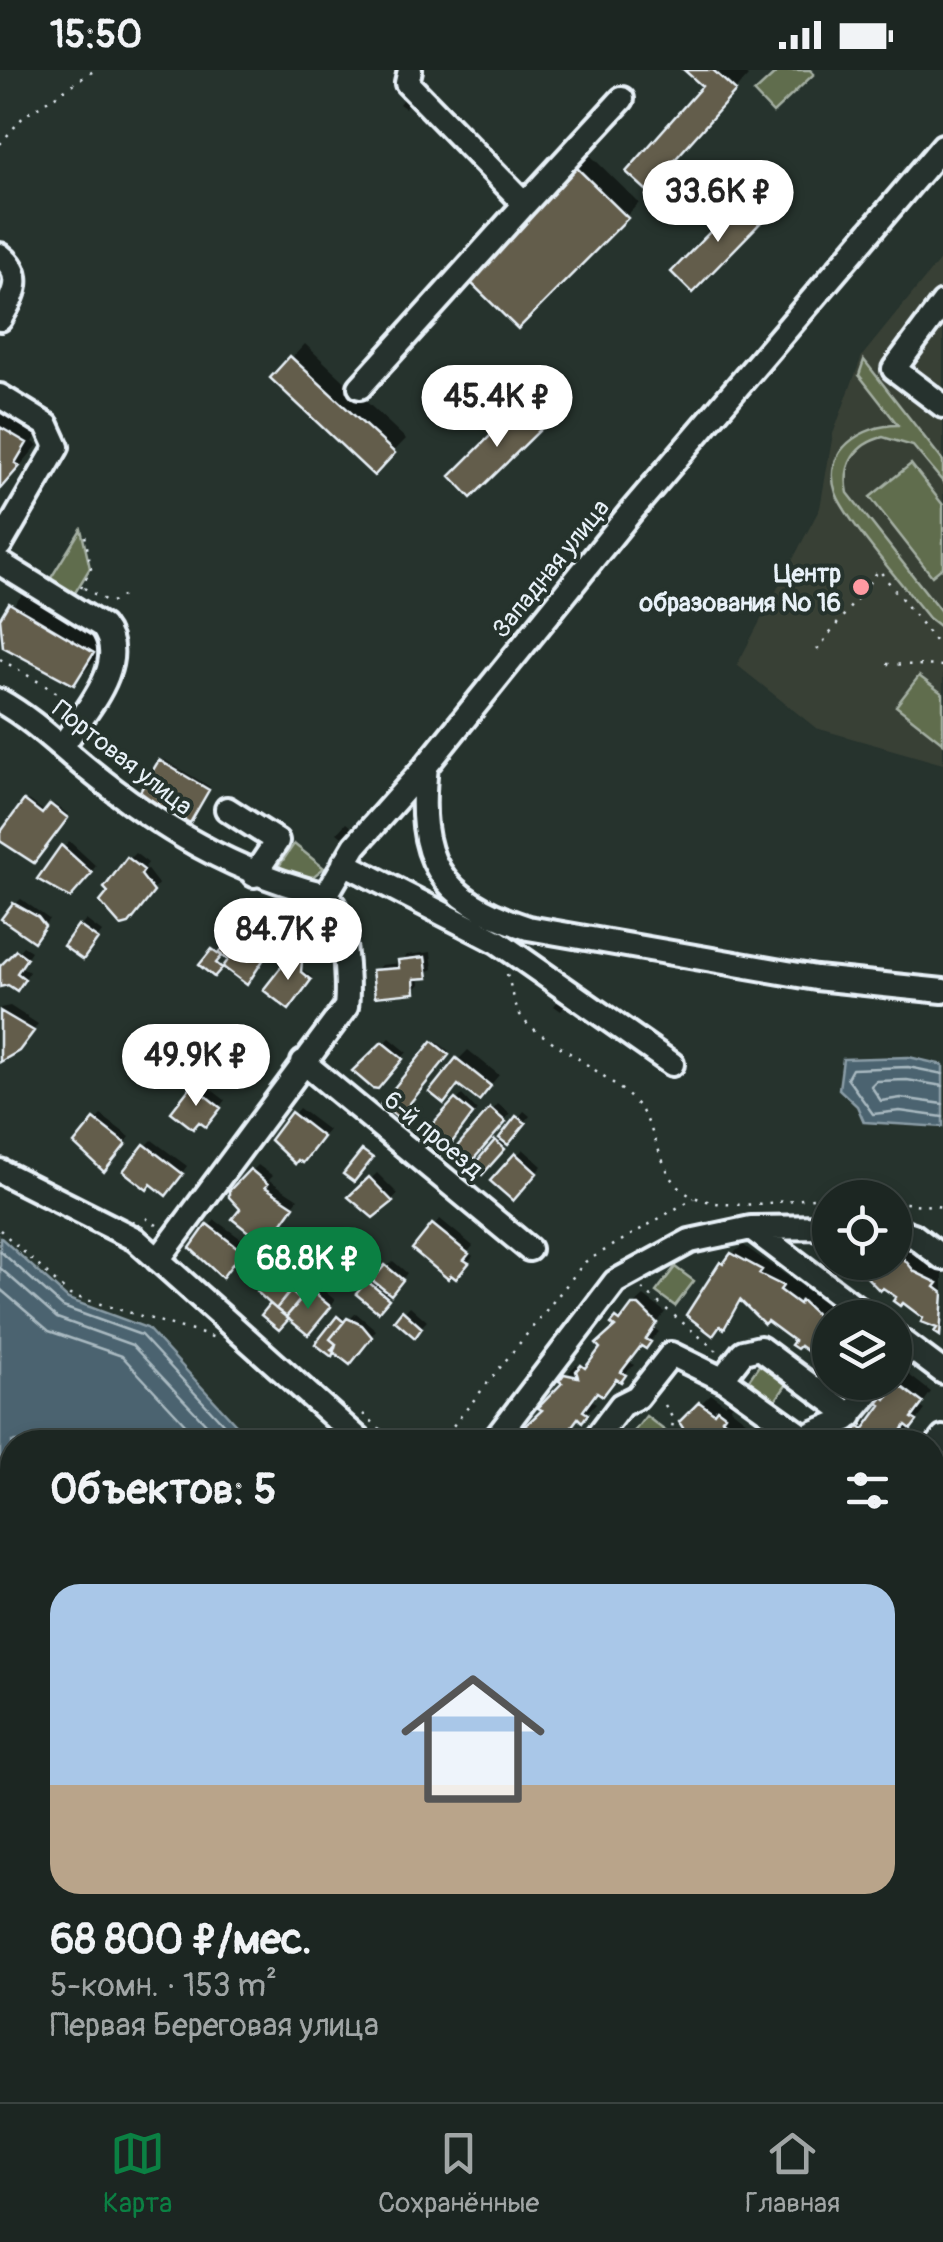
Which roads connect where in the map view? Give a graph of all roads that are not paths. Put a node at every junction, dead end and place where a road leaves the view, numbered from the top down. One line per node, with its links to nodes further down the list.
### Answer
1 (410, 70): 4 (street)
2 (622, 100): 4 (street)
3 (943, 146): 15 (street, Западная улица)
4 (525, 204): 8 (street)
5 (0, 255): 7 (street)
6 (943, 303): 10 (street)
7 (0, 319)
8 (360, 387)
9 (0, 396): 11 (street)
10 (943, 406)
11 (0, 544)
12 (0, 564): 14 (street)
13 (0, 700): 14 (street, Портовая улица)
14 (62, 747): 18 (street, Портовая улица)
15 (426, 766): 17 (street, Западная улица); 20 (street)
16 (228, 809): 18 (street)
17 (344, 863): 19 (street, Западная улица); 22 (street)
18 (254, 876): 19 (street, Портовая улица)
19 (326, 895): 21 (street)
20 (943, 991)
21 (303, 1062): 27 (street, 6-й проезд); 29 (street)
22 (672, 1064)
23 (0, 1170): 29 (street)
24 (812, 1227): 25 (street)
25 (751, 1228): 30 (street); 37 (street)
26 (912, 1235): 28 (street)
27 (529, 1249)
28 (943, 1258)
29 (158, 1260): 36 (street)
30 (846, 1300)
31 (912, 1354): 33 (street)
32 (728, 1372): 35 (street); 38 (street); 39 (street)
33 (943, 1372)
34 (864, 1400): 35 (street)
35 (851, 1416): 40 (street)
36 (349, 1430)
37 (503, 1430)
38 (602, 1430)
39 (796, 1430)
40 (826, 1430)

